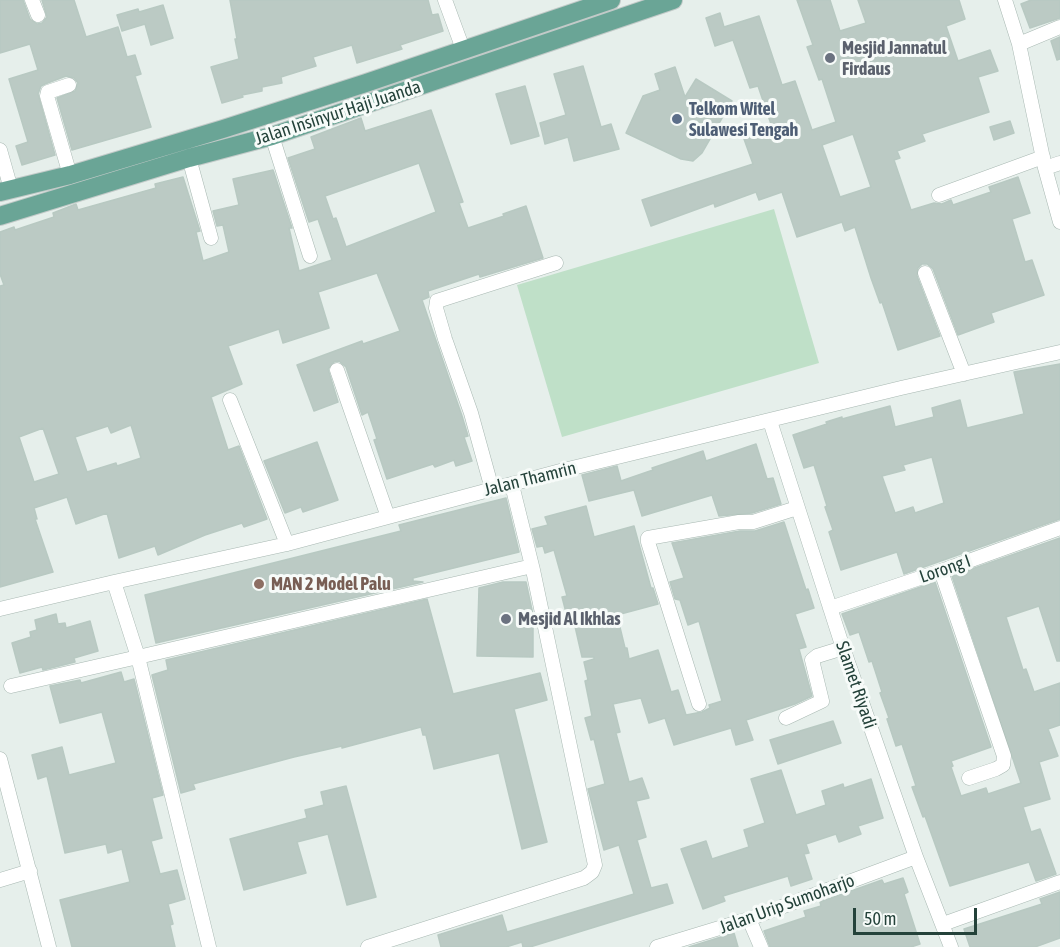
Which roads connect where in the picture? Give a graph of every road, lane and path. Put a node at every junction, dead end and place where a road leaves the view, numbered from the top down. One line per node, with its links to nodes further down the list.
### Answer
1 (32, 0): 6 (street)
2 (445, 0): 9 (street)
3 (611, 0): 9 (main road, Jalan Insinyur Haji Juanda)
4 (673, 0): 11 (main road, Jalan Insinyur Haji Juanda)
5 (1005, 0): 8 (street)
6 (38, 15)
7 (1060, 27): 8 (street)
8 (1019, 44): 14 (street)
9 (463, 49): 16 (main road, Jalan Insinyur Haji Juanda)
10 (69, 85): 16 (street)
11 (272, 136): 13 (main road, Jalan Insinyur Haji Juanda); 22 (street)
12 (0, 150): 17 (street)
13 (189, 158): 19 (main road, Jalan Insinyur Haji Juanda); 21 (street)
14 (1044, 162): 15 (street); 18 (street); 20 (street)
15 (1060, 163)
16 (70, 175): 17 (main road, Jalan Insinyur Haji Juanda)
17 (6, 191)
18 (939, 195)
19 (0, 216)
20 (1060, 222)
21 (211, 238)
22 (310, 256)
23 (556, 263): 31 (street)
24 (925, 273): 27 (street)
25 (1060, 352): 27 (street, Jalan Thamrin)
26 (337, 370): 33 (street)
27 (964, 374): 29 (street, Jalan Thamrin)
28 (230, 400): 35 (street)
29 (770, 421): 30 (street, Jalan Thamrin); 32 (street, Slamet Riyadi)
30 (512, 485): 31 (street, Jalan Thamrin); 36 (street)
31 (492, 489): 33 (street, Jalan Thamrin)
32 (797, 508): 39 (street, Slamet Riyadi); 44 (street)
33 (388, 517): 35 (street, Jalan Thamrin)
34 (1060, 528): 37 (street, Lorong I)
35 (287, 544): 38 (street, Jalan Thamrin)
36 (533, 570): 42 (street); 56 (street)
37 (940, 572): 39 (street, Lorong I); 47 (street)
38 (114, 582): 40 (street, Jalan Thamrin); 42 (street)
39 (830, 608): 41 (street, Slamet Riyadi)
40 (0, 609)
41 (843, 648): 45 (street); 48 (street, Slamet Riyadi)
42 (138, 657): 43 (street); 55 (street)
43 (11, 686)
44 (699, 704)
45 (786, 718)
46 (0, 761): 49 (street)
47 (969, 778)
48 (916, 857): 52 (street, Jalan Urip Sumoharjo); 53 (street, Slamet Riyadi)
49 (30, 871): 50 (street); 54 (street)
50 (0, 880)
51 (1060, 882): 53 (street)
52 (750, 919): 57 (street, Jalan Urip Sumoharjo); 58 (street)
53 (943, 924): 59 (street, Slamet Riyadi)
54 (49, 947)
55 (209, 947)
56 (368, 947)
57 (657, 947)
58 (761, 947)
59 (951, 947)

